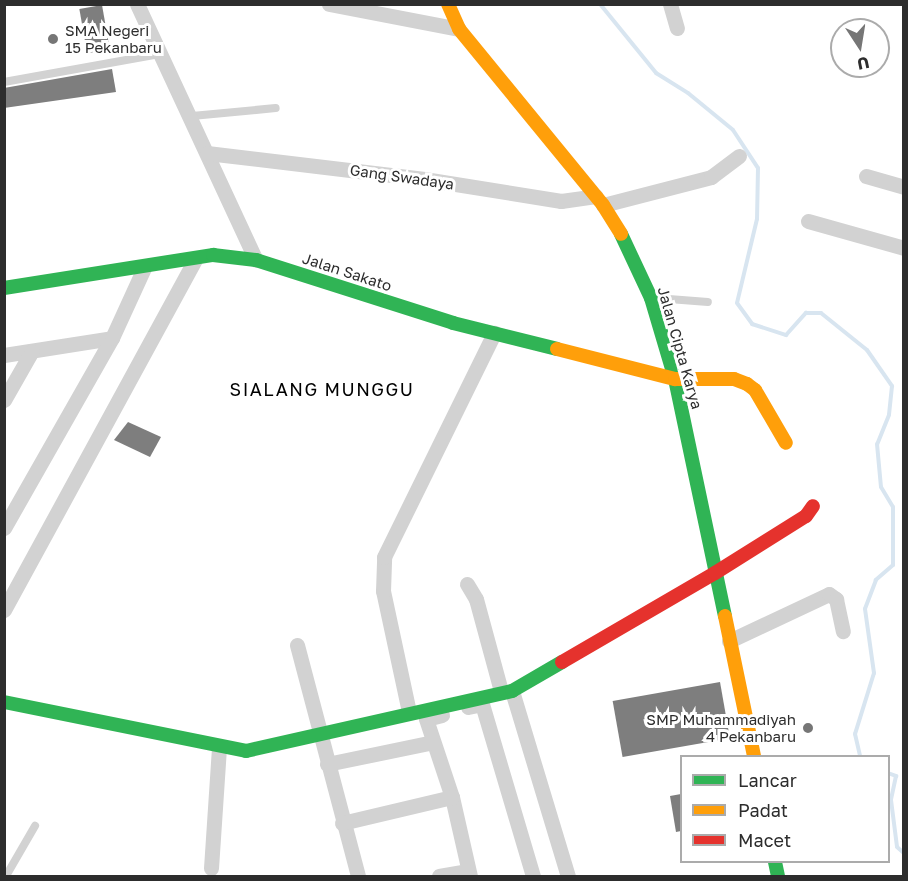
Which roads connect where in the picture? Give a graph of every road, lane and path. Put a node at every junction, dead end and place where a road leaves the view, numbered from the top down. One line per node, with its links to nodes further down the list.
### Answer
1 (137, 4): 7 (street)
2 (329, 4): 6 (street)
3 (448, 4): 6 (street, Jalan Cipta Karya)
4 (670, 4): 5 (street)
5 (677, 28)
6 (459, 29): 15 (street, Jalan Cipta Karya)
7 (159, 54): 8 (lane); 10 (street)
8 (4, 81)
9 (276, 108): 10 (lane)
10 (192, 116): 11 (street)
11 (207, 153): 15 (street, Gang Swadaya); 19 (street)
12 (739, 156): 15 (street, Gang Swadaya)
13 (866, 176): 14 (street)
14 (903, 187)
15 (600, 200): 22 (street, Jalan Cipta Karya)
16 (808, 221): 17 (street)
17 (903, 248)
18 (195, 258): 19 (street, Jalan Sakato); 20 (street, Jalan Sakato); 35 (street)
19 (256, 260): 24 (street, Jalan Sakato)
20 (145, 266): 21 (street, Jalan Sakato); 25 (street)
21 (4, 288)
22 (651, 298): 23 (lane); 28 (street, Jalan Cipta Karya)
23 (708, 302)
24 (494, 333): 28 (street, Jalan Sakato); 41 (street)
25 (112, 338): 26 (street); 32 (street)
26 (32, 351): 27 (street); 29 (street)
27 (4, 356)
28 (675, 379): 30 (street, Jalan Sakato); 33 (street, Jalan Cipta Karya)
29 (4, 400)
30 (786, 443)
31 (813, 506): 33 (street)
32 (4, 528)
33 (714, 573): 37 (street, Jalan Cipta Karya); 39 (street)
34 (467, 584): 39 (street)
35 (4, 610)
36 (843, 631): 37 (street)
37 (729, 641): 45 (street, Jalan Cipta Karya)
38 (297, 645): 42 (street)
39 (507, 691): 41 (street); 56 (street)
40 (4, 702): 44 (street)
41 (409, 712): 42 (street)
42 (319, 734): 44 (street); 46 (street)
43 (433, 741): 46 (street); 47 (street); 55 (street)
44 (219, 746): 50 (street)
45 (754, 755)
46 (327, 764): 48 (street)
47 (452, 797): 48 (street); 51 (street)
48 (342, 823): 53 (street)
49 (35, 826): 52 (lane)
50 (211, 868)
51 (468, 874): 54 (street)
52 (6, 876)
53 (358, 876)
54 (439, 876)
55 (533, 876)
56 (568, 876)

